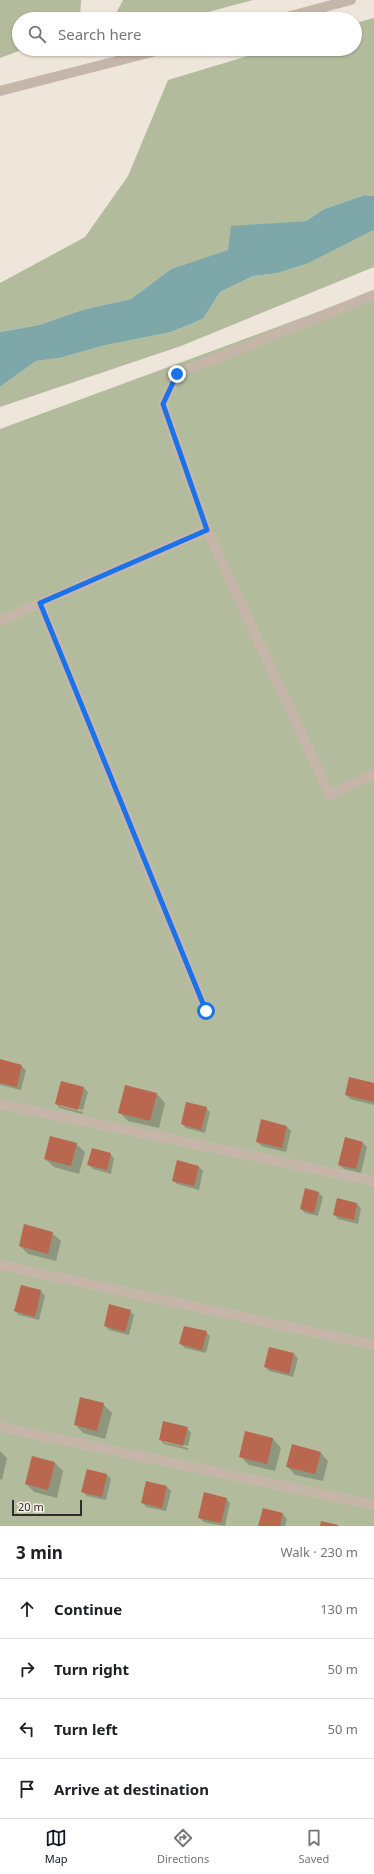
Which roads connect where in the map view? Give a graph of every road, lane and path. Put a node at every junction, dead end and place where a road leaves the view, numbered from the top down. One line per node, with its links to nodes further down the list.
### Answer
1 (351, 0): 2 (street)
2 (306, 12)
3 (136, 56): 4 (street)
4 (0, 90)
5 (374, 294): 6 (street)
6 (207, 530): 7 (street); 9 (street)
7 (40, 603): 8 (street); 10 (street)
8 (0, 621)
9 (374, 774)
10 (206, 1011)
11 (0, 1104): 12 (street)
12 (374, 1181)
13 (0, 1265): 14 (street)
14 (374, 1345)
15 (0, 1426): 16 (street)
16 (374, 1505)

